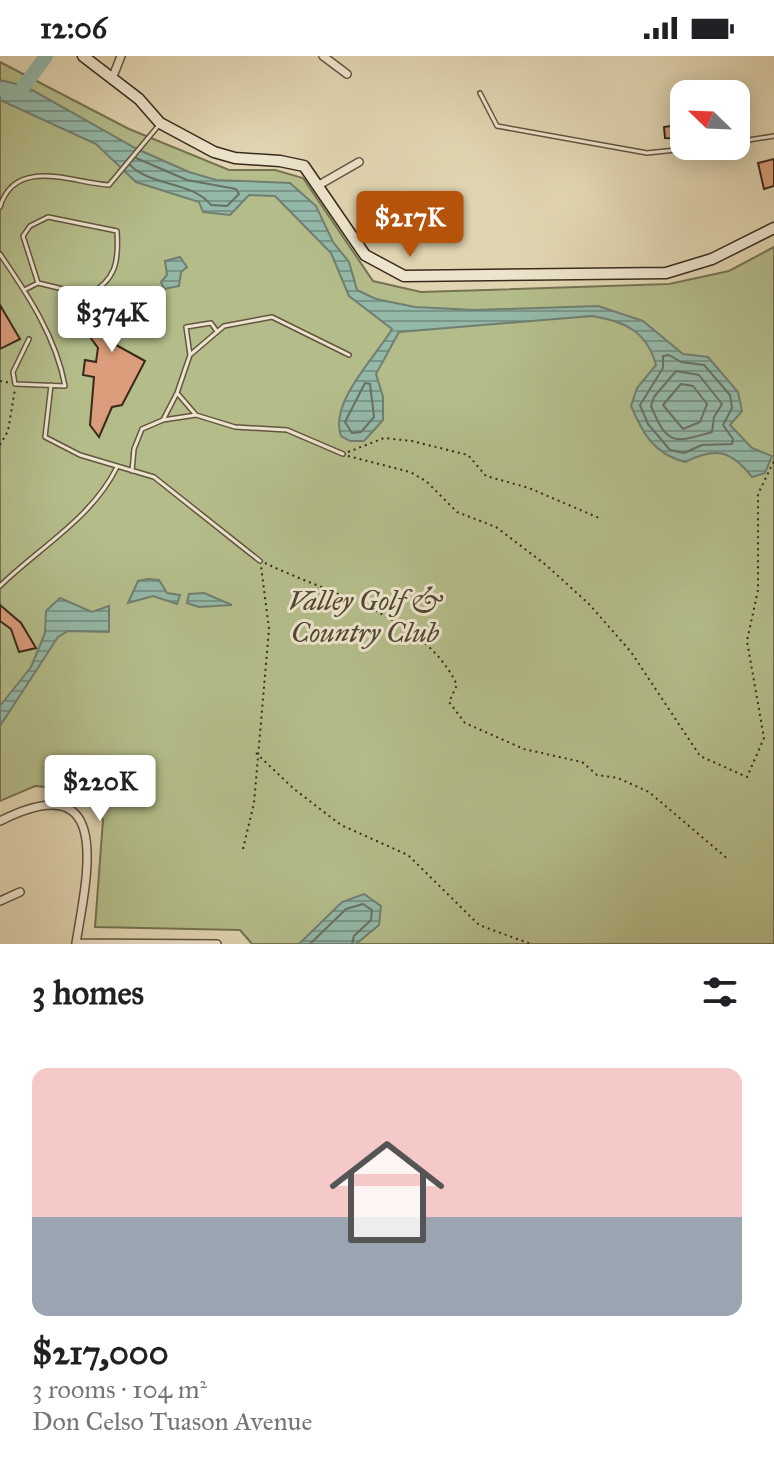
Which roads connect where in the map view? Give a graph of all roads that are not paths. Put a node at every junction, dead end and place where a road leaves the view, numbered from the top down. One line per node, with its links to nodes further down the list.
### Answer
1 (83, 56): 5 (street)
2 (121, 56): 5 (street)
3 (323, 56): 4 (street)
4 (347, 74)
5 (112, 79): 7 (street)
6 (480, 93): 10 (lane)
7 (160, 123): 12 (street); 13 (lane)
8 (774, 136): 9 (lane)
9 (750, 140)
10 (670, 151)
11 (359, 162): 12 (street)
12 (319, 185): 14 (street)
13 (0, 207)
14 (774, 228)
15 (0, 254): 17 (lane)
16 (38, 283): 16 (lane); 17 (lane)
17 (24, 290): 22 (lane)
18 (216, 330): 20 (lane); 20 (lane); 21 (lane)
19 (29, 339): 22 (lane)
20 (190, 355): 23 (lane)
21 (349, 355)
22 (51, 385): 27 (lane)
23 (177, 393): 24 (lane); 25 (lane)
24 (196, 415): 25 (lane); 26 (lane)
25 (163, 420): 28 (lane)
26 (343, 454)
27 (117, 467): 28 (lane); 30 (lane)
28 (132, 471): 29 (lane)
29 (260, 561)
30 (0, 586)
31 (0, 821): 34 (street)
32 (20, 892): 33 (street)
33 (0, 901)
34 (76, 943): 35 (street)
35 (217, 944)

